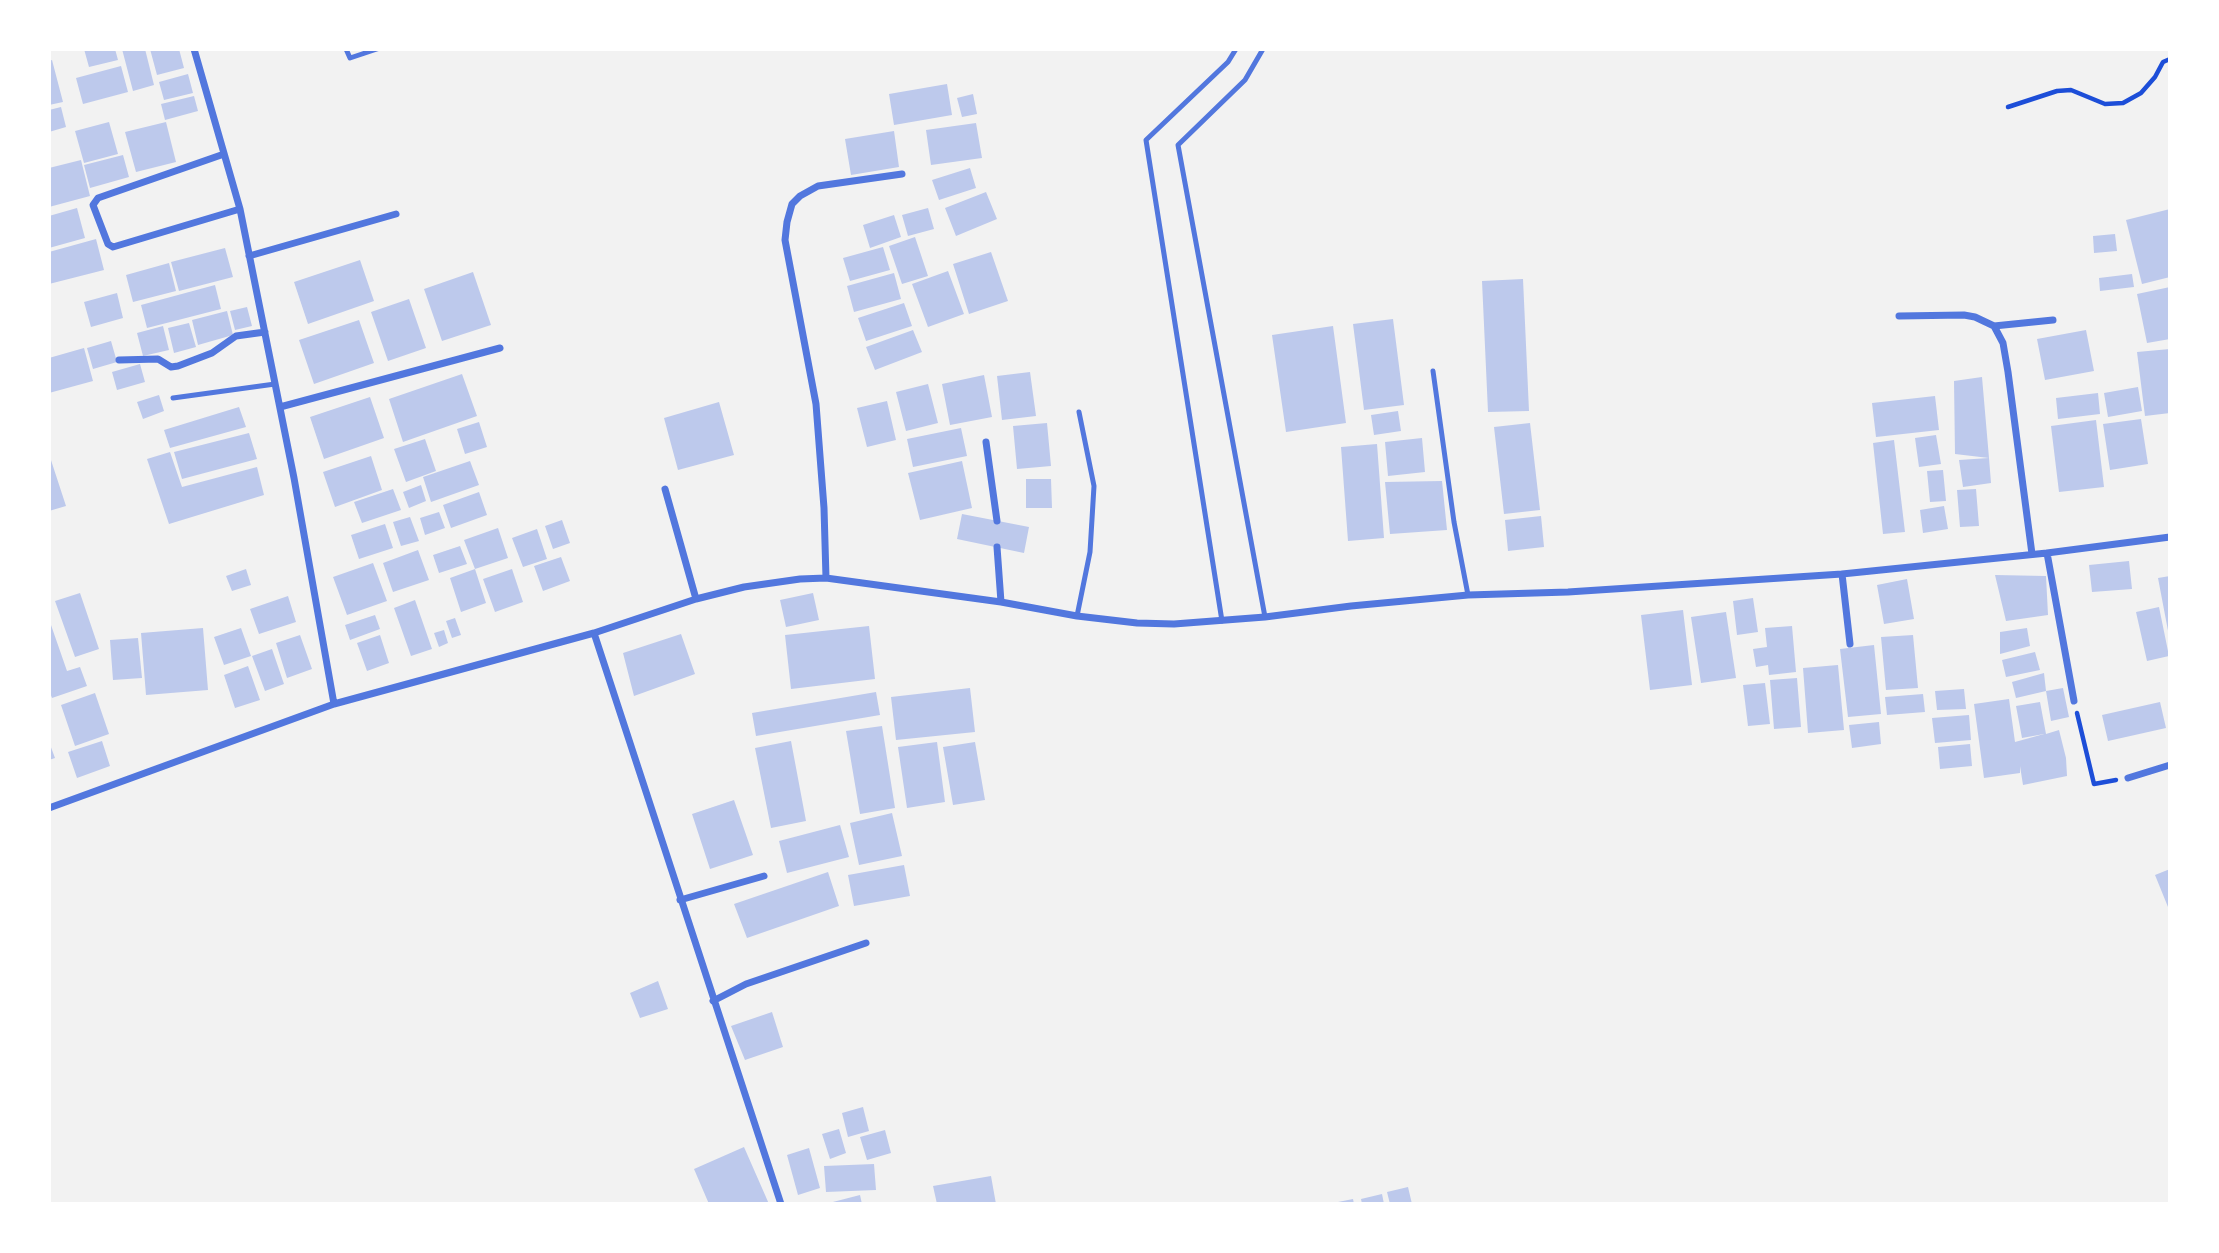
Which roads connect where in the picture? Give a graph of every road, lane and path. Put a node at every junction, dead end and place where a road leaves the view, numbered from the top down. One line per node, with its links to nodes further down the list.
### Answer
1 (194, 49): 8 (street)
2 (346, 49): 3 (lane)
3 (377, 49)
4 (1236, 49): 38 (lane)
5 (1263, 49): 37 (lane)
6 (2170, 59): 7 (path)
7 (2008, 107)
8 (224, 154): 10 (street); 10 (street)
9 (902, 174): 32 (street)
10 (240, 209): 12 (street)
11 (396, 214): 12 (street)
12 (249, 256): 16 (street)
13 (1899, 316): 15 (street)
14 (2053, 320): 15 (street)
15 (1994, 326): 30 (street)
16 (265, 331): 18 (street); 20 (street)
17 (500, 348): 22 (street)
18 (119, 360)
19 (1433, 370): 33 (lane)
20 (275, 384): 21 (lane); 22 (street)
21 (173, 398)
22 (280, 407): 42 (street)
23 (1079, 412): 36 (lane)
24 (986, 442): 26 (street)
25 (665, 489): 34 (street)
26 (997, 521)
27 (2170, 537): 29 (street)
28 (997, 547): 35 (street)
29 (2047, 553): 30 (street); 41 (street)
30 (2032, 554): 31 (street)
31 (1842, 573): 33 (street); 40 (street)
32 (826, 578): 34 (street); 35 (street)
33 (1468, 595): 37 (street)
34 (696, 599): 39 (street)
35 (1001, 602): 36 (street)
36 (1077, 616): 38 (street)
37 (1265, 617): 38 (street)
38 (1222, 621)
39 (594, 634): 42 (street); 47 (street)
40 (1850, 644)
41 (2074, 701): 44 (path)
42 (334, 704): 45 (street)
43 (2170, 765): 44 (street)
44 (2128, 778)
45 (49, 808)
46 (764, 876): 47 (street)
47 (680, 900): 49 (street)
48 (866, 943): 49 (street)
49 (713, 1001): 50 (street)
50 (781, 1204)

